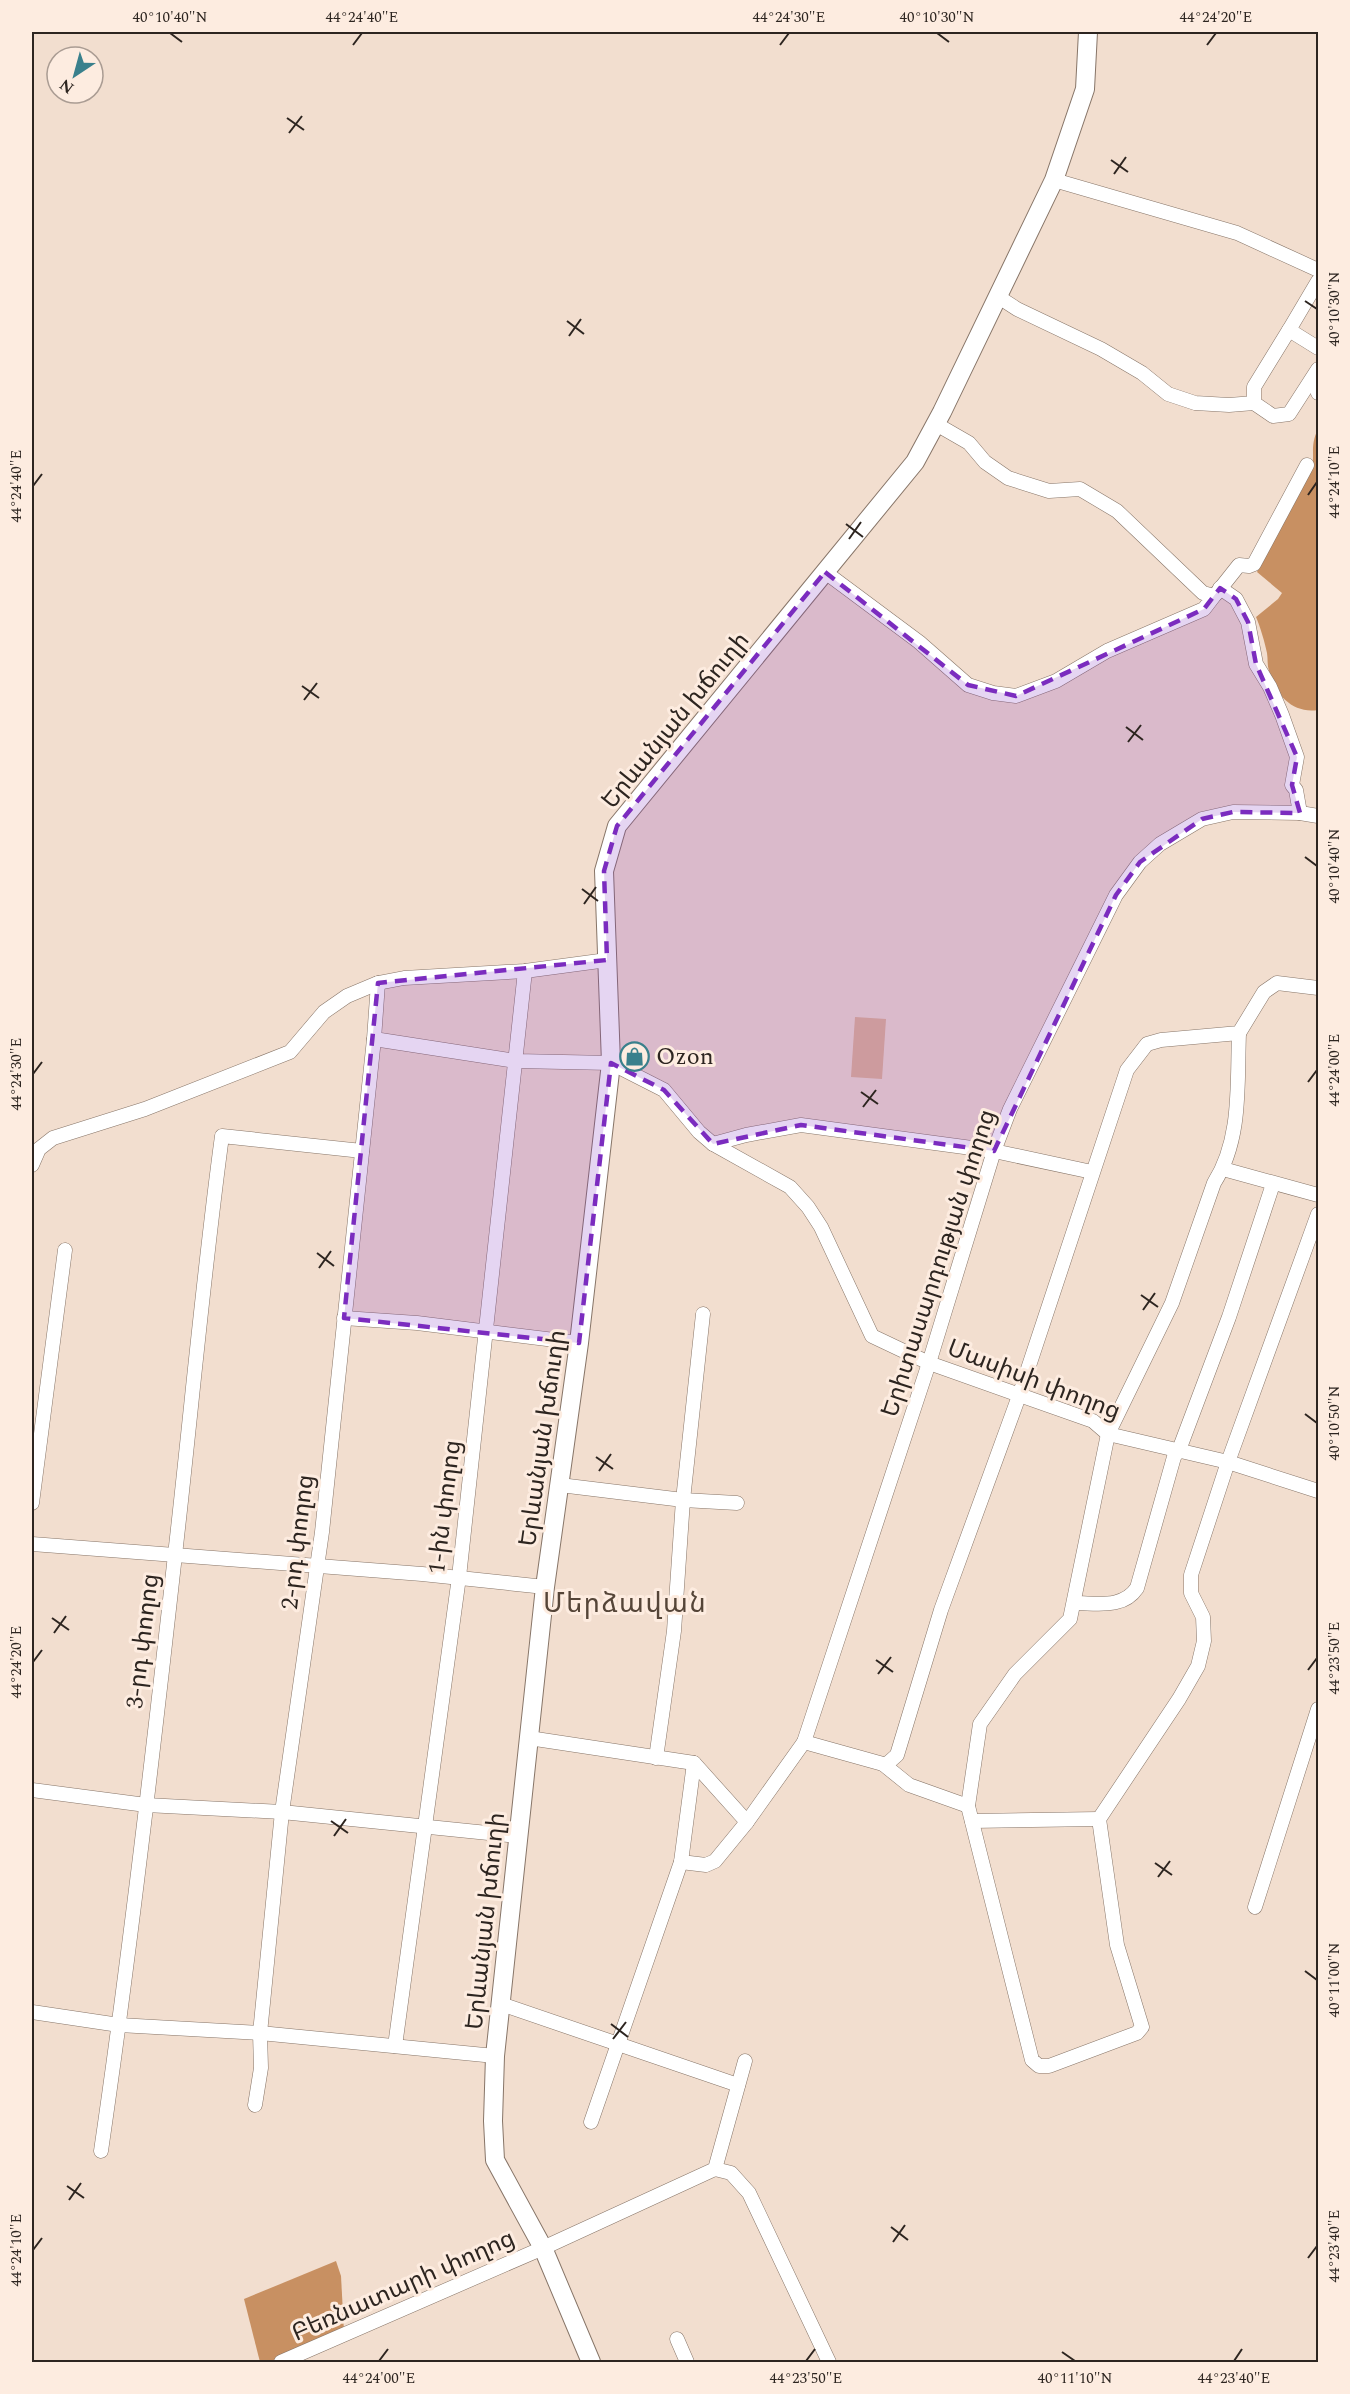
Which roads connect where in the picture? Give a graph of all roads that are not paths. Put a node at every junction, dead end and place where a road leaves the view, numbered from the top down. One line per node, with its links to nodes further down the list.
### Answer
1 (1088, 32): 2 (main road, Երևանյան խճուղի)
2 (1054, 180): 3 (street); 5 (main road, Երևանյան խճուղի)
3 (1318, 270)
4 (1318, 281): 6 (street)
5 (997, 296): 10 (street); 11 (main road, Երևանյան խճուղի)
6 (1289, 330): 7 (street); 10 (street)
7 (1318, 348)
8 (1316, 373): 9 (street); 10 (street)
9 (1318, 393)
10 (1254, 403)
11 (936, 424): 13 (main road, Երևանյան խճուղի); 14 (street)
12 (1307, 465): 14 (street)
13 (825, 572): 14 (street); 17 (main road, Երևանյան խճուղի)
14 (1217, 592): 15 (street)
15 (1300, 813): 16 (street, Երիտասարդության փողոց); 27 (street, Երիտասարդության փողոց)
16 (1318, 816)
17 (607, 960): 18 (street); 24 (main road, Երևանյան խճուղի)
18 (525, 970): 19 (street); 23 (street, 1-ին փողոց)
19 (378, 983): 22 (street, 2-րդ փողոց); 28 (street)
20 (1318, 988): 21 (street)
21 (1239, 1033): 29 (street); 30 (street)
22 (374, 1039): 23 (street); 26 (street, 2-րդ փողոց)
23 (516, 1061): 24 (street); 37 (street, 1-ին փողոց)
24 (611, 1063): 25 (street, Մասիսի փողոց); 38 (main road, Երևանյան խճուղի)
25 (713, 1144): 27 (street); 39 (street, Մասիսի փողոց)
26 (362, 1151): 36 (street, 2-րդ փողոց); 50 (street, 3-րդ փողոց)
27 (994, 1151): 30 (street); 39 (street, Երիտասարդության փողոց)
28 (32, 1165)
29 (1223, 1169): 31 (street); 41 (street)
30 (1092, 1172): 40 (street)
31 (1273, 1184): 32 (street); 42 (street)
32 (1318, 1195)
33 (1318, 1214): 43 (street)
34 (65, 1250): 47 (street)
35 (703, 1314): 46 (street)
36 (344, 1318): 37 (street); 51 (street, 2-րդ փողոց)
37 (487, 1331): 38 (street); 52 (street, 1-ին փողոց)
38 (579, 1343): 44 (main road, Երևանյան խճուղի)
39 (929, 1363): 40 (street, Մասիսի փողոց); 57 (street, Երիտասարդության փողոց)
40 (1019, 1396): 41 (street, Մասիսի փողոց); 60 (street)
41 (1108, 1434): 42 (street, Մասիսի փողոց); 54 (street)
42 (1179, 1450): 43 (street, Մասիսի փողոց); 54 (street)
43 (1228, 1462): 45 (street, Մասիսի փողոց); 65 (street)
44 (560, 1485): 46 (street); 53 (main road, Երևանյան խճուղի)
45 (1318, 1491)
46 (683, 1500): 48 (street); 58 (street)
47 (32, 1503)
48 (737, 1503)
49 (32, 1544): 50 (street)
50 (175, 1554): 51 (street); 62 (street, 3-րդ փողոց)
51 (318, 1567): 52 (street); 64 (street, 2-րդ փողոց)
52 (459, 1577): 53 (street); 68 (street, 1-ին փողոց)
53 (545, 1587): 56 (main road, Երևանյան խճուղի)
54 (1075, 1603): 63 (street)
55 (1318, 1709): 71 (street)
56 (529, 1738): 58 (street); 69 (main road, Երևանյան խճուղի)
57 (804, 1742): 60 (street); 67 (street, Երիտասարդության փողոց)
58 (656, 1758): 59 (street)
59 (694, 1763): 67 (street); 70 (street)
60 (883, 1764): 63 (street)
61 (32, 1790): 62 (street)
62 (146, 1805): 64 (street); 74 (street, 3-րդ փողոց)
63 (968, 1806): 66 (street)
64 (282, 1812): 68 (street); 75 (street, 2-րդ փողոց)
65 (1099, 1819): 66 (street); 66 (street)
66 (972, 1821)
67 (747, 1822): 70 (street, Երիտասարդության փողոց)
68 (425, 1827): 69 (street); 77 (street, 1-ին փողոց)
69 (518, 1836): 72 (main road, Երևանյան խճուղի)
70 (681, 1862): 76 (street)
71 (1255, 1907)
72 (501, 2004): 76 (street); 78 (main road, Երևանյան խճուղի)
73 (32, 2012): 74 (street)
74 (119, 2025): 75 (street); 83 (street, 3-րդ փողոց)
75 (260, 2033): 77 (street); 81 (street, 2-րդ փողոց)
76 (618, 2044): 80 (street); 82 (street)
77 (395, 2046): 78 (street)
78 (495, 2056): 85 (main road, Երևանյան խճուղի)
79 (745, 2061): 80 (street)
80 (738, 2085): 84 (street)
81 (255, 2104)
82 (591, 2122)
83 (101, 2151)
84 (715, 2169): 85 (street, Բեռնատարի փողոց); 90 (street)
85 (543, 2248): 87 (street, Բեռնատարի փողոց); 88 (main road, Երևանյան խճուղի)
86 (677, 2339): 89 (street)
87 (281, 2362)
88 (591, 2362)
89 (687, 2362)
90 (829, 2362)

